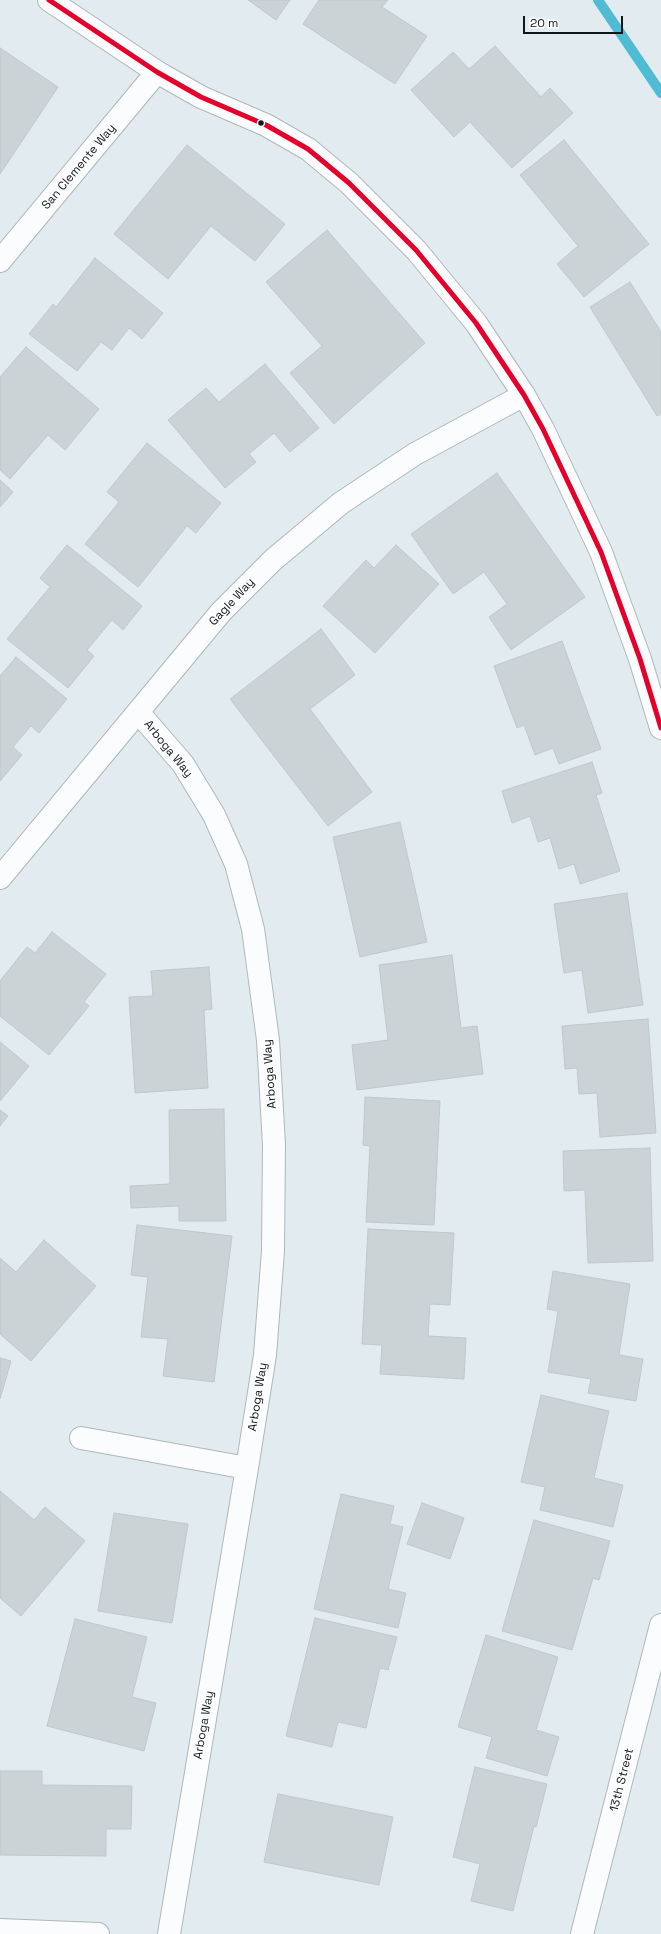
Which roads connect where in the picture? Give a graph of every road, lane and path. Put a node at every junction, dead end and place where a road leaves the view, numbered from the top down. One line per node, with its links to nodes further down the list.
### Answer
1 (49, 0): 2 (street)
2 (157, 72): 3 (street, San Clemente Way); 4 (street)
3 (0, 261)
4 (524, 395): 5 (street, Gagle Way); 6 (street)
5 (138, 712): 7 (street, Gagle Way); 9 (street, Arboga Way)
6 (661, 728)
7 (0, 878)
8 (81, 1438): 9 (street)
9 (247, 1468): 13 (street, Arboga Way)
10 (661, 1625): 14 (street, 13th Street)
11 (0, 1930): 12 (street)
12 (98, 1934)
13 (169, 1934)
14 (582, 1934)

